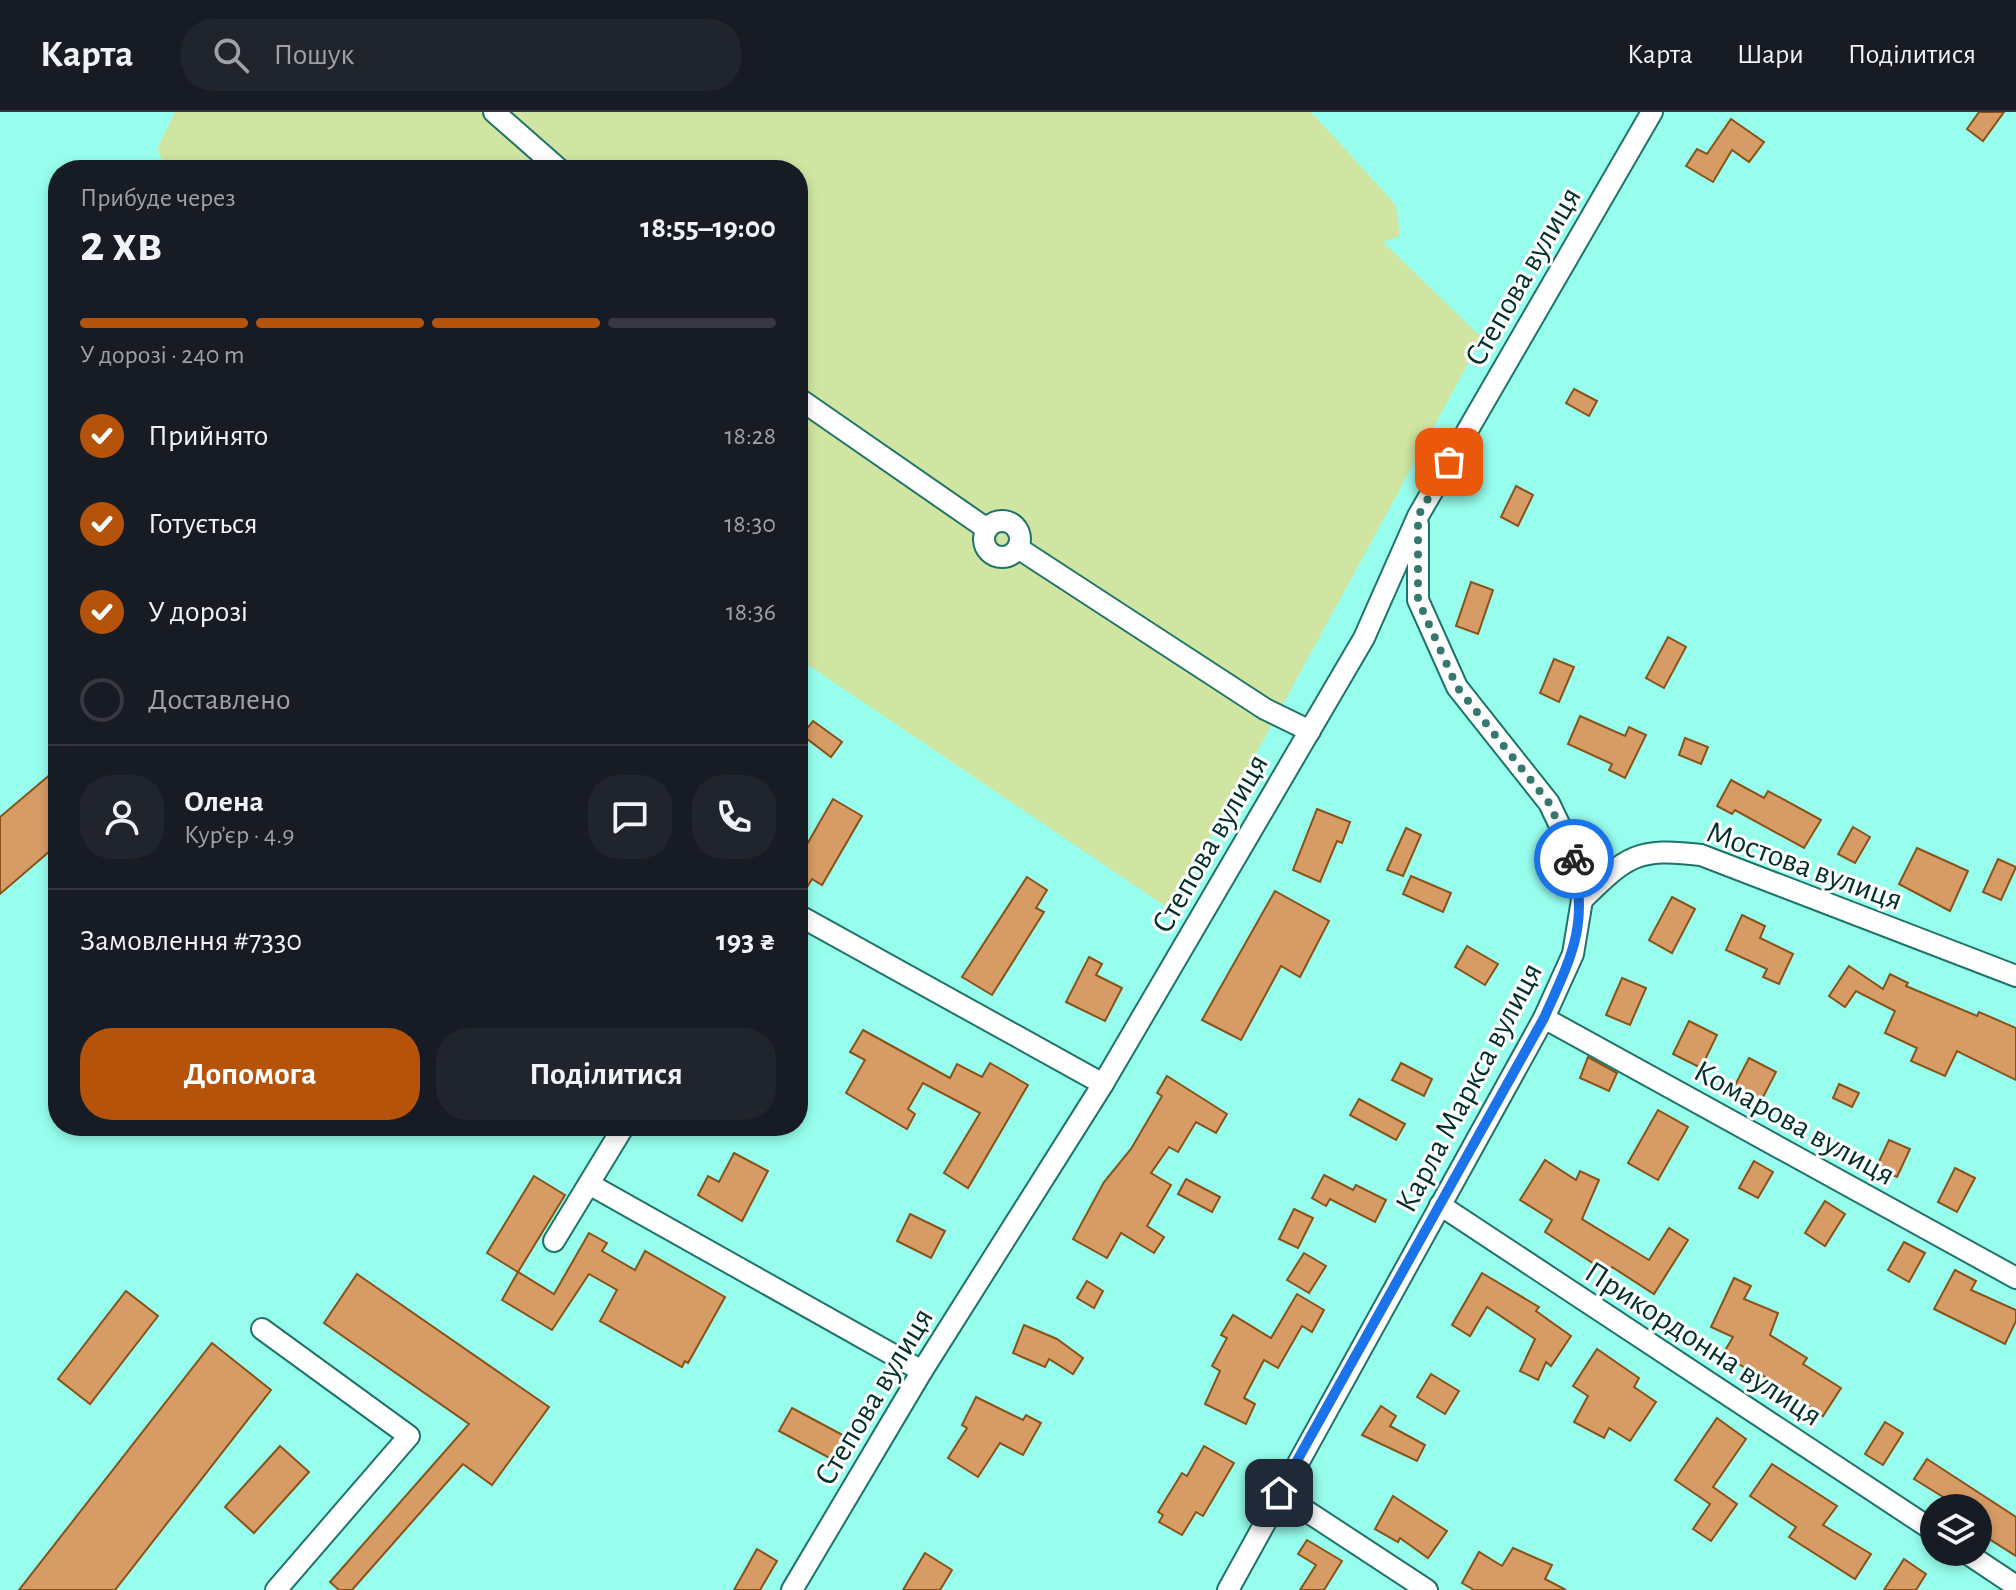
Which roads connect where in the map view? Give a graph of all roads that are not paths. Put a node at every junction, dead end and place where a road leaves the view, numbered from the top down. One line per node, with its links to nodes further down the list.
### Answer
1 (494, 112): 3 (street)
2 (1652, 112): 5 (street, Степова вулиця)
3 (549, 160)
4 (808, 405): 6 (street)
5 (1418, 516): 6 (street, Степова вулиця); 7 (street, Карла Маркса вулиця)
6 (1310, 731): 11 (street, Степова вулиця)
7 (1582, 900): 9 (street, Мостова вулиця); 10 (street, Карла Маркса вулиця)
8 (808, 921): 11 (street)
9 (2016, 976)
10 (1544, 1018): 14 (street, Карла Маркса вулиця); 16 (street, Комарова вулиця)
11 (1103, 1084): 18 (street, Степова вулиця)
12 (614, 1136): 13 (street)
13 (589, 1184): 15 (street); 18 (street)
14 (1440, 1205): 19 (street, Карла Маркса вулиця); 20 (street, Прикордонна вулиця)
15 (554, 1241)
16 (2016, 1278)
17 (262, 1329): 23 (street)
18 (922, 1371): 24 (street, Степова вулиця)
19 (1279, 1493): 25 (street, Карла Маркса вулиця); 26 (street)
20 (1920, 1522)
21 (1986, 1566): 22 (street)
22 (2016, 1586)
23 (276, 1590)
24 (792, 1590)
25 (1228, 1590)
26 (1427, 1590)

